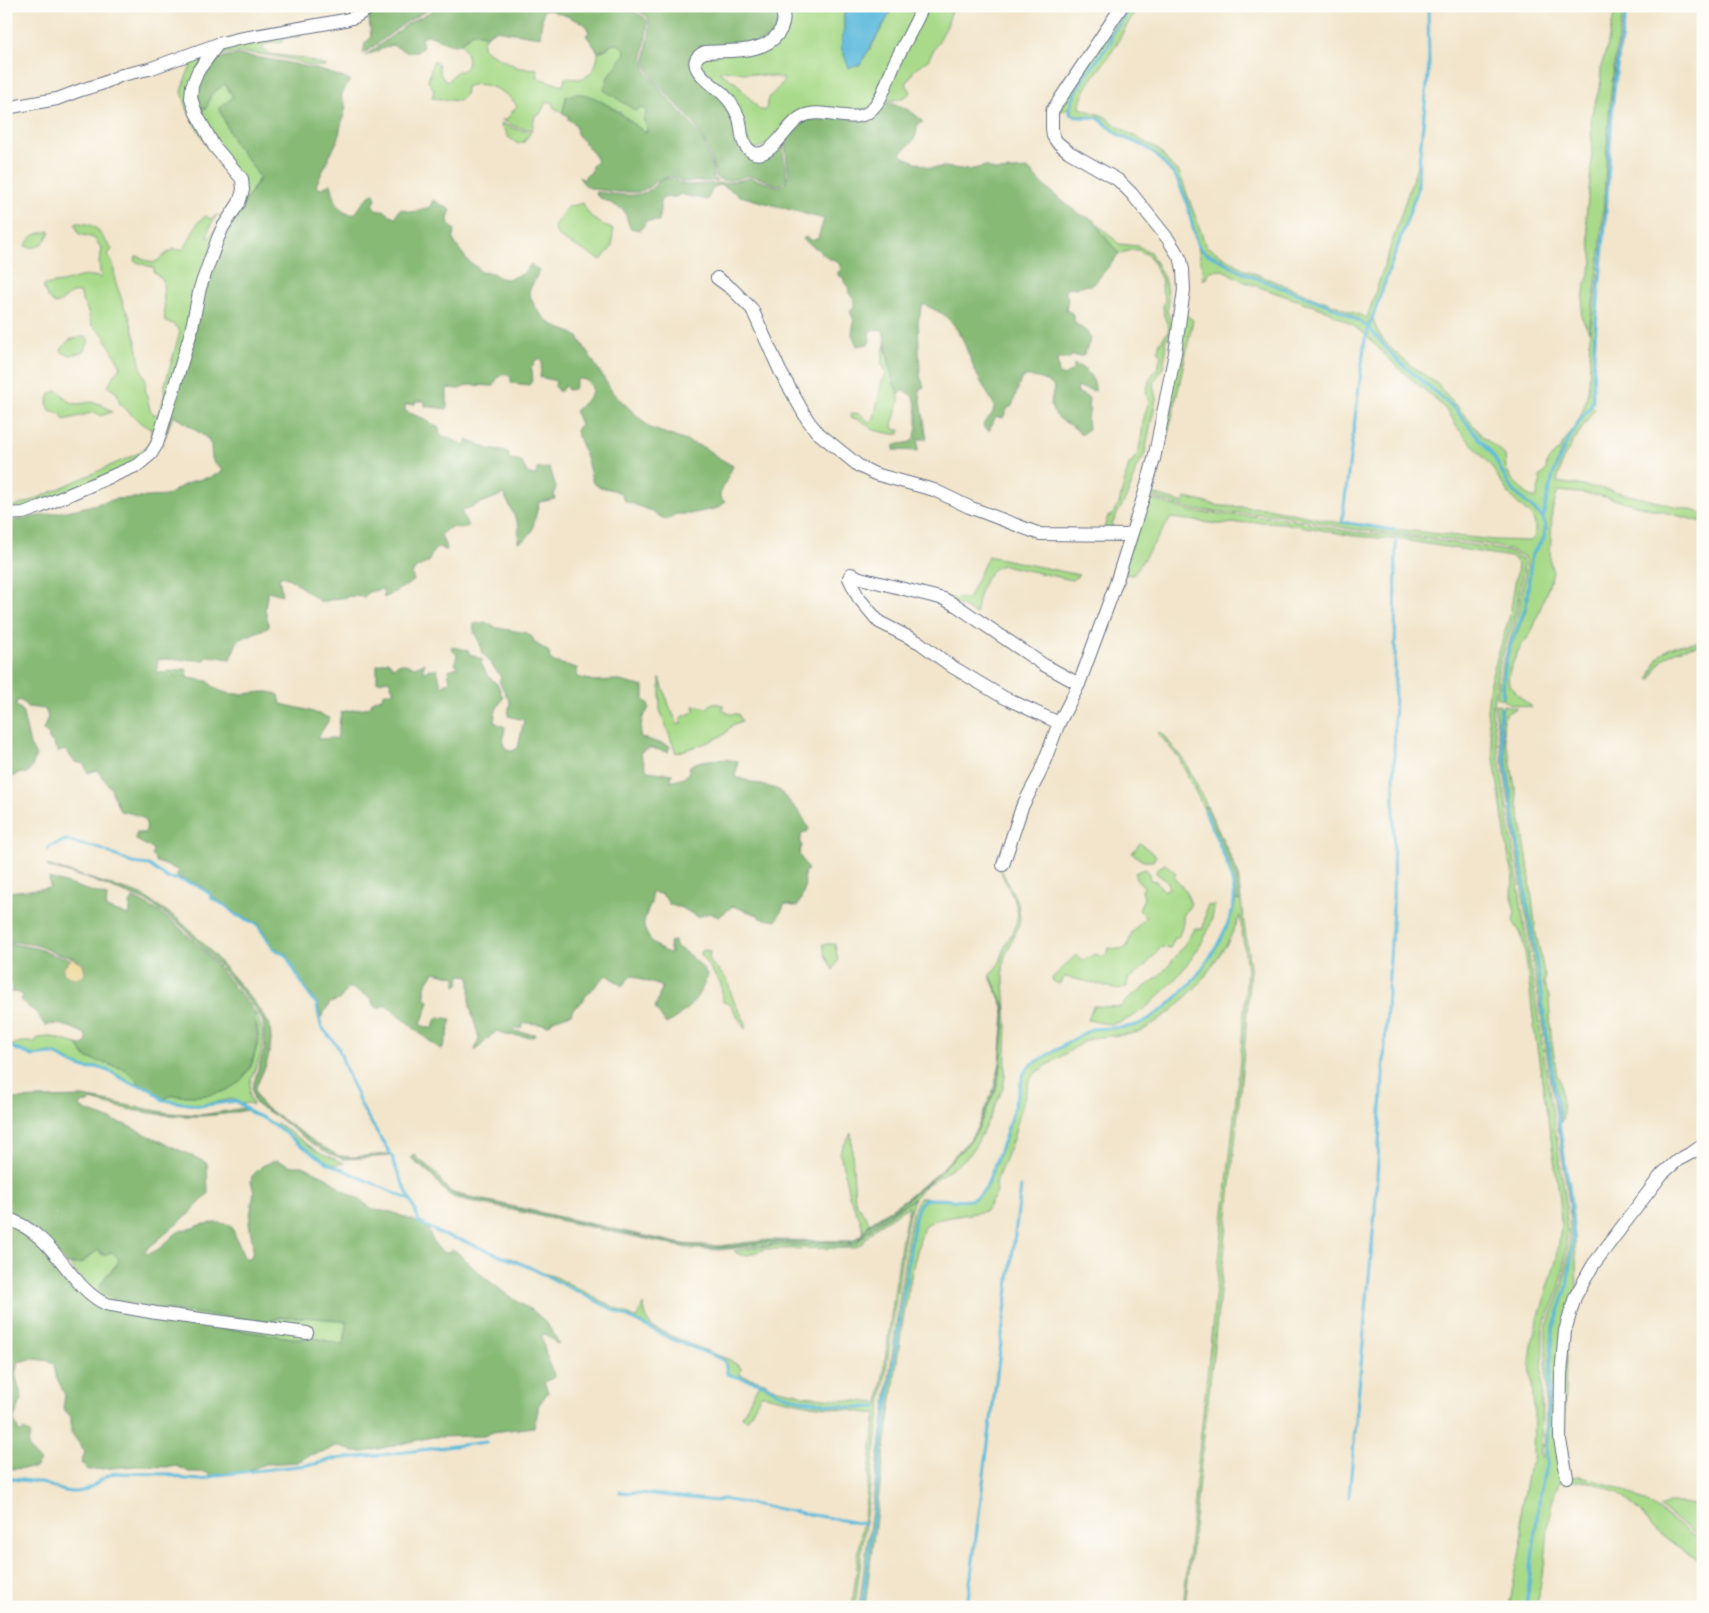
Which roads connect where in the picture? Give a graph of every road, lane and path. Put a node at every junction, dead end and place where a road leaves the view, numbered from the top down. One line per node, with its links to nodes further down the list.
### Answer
1 (372, 6): 5 (street)
2 (779, 6): 3 (street)
3 (923, 6)
4 (1122, 6): 9 (street)
5 (218, 44): 6 (street); 8 (street)
6 (6, 108)
7 (717, 278): 9 (street)
8 (6, 514)
9 (1130, 535): 10 (street)
10 (1079, 684): 11 (street); 11 (street)
11 (1059, 723): 12 (street)
12 (1003, 865)
13 (1703, 1145): 16 (street)
14 (6, 1218): 15 (street)
15 (307, 1333)
16 (1567, 1477)

